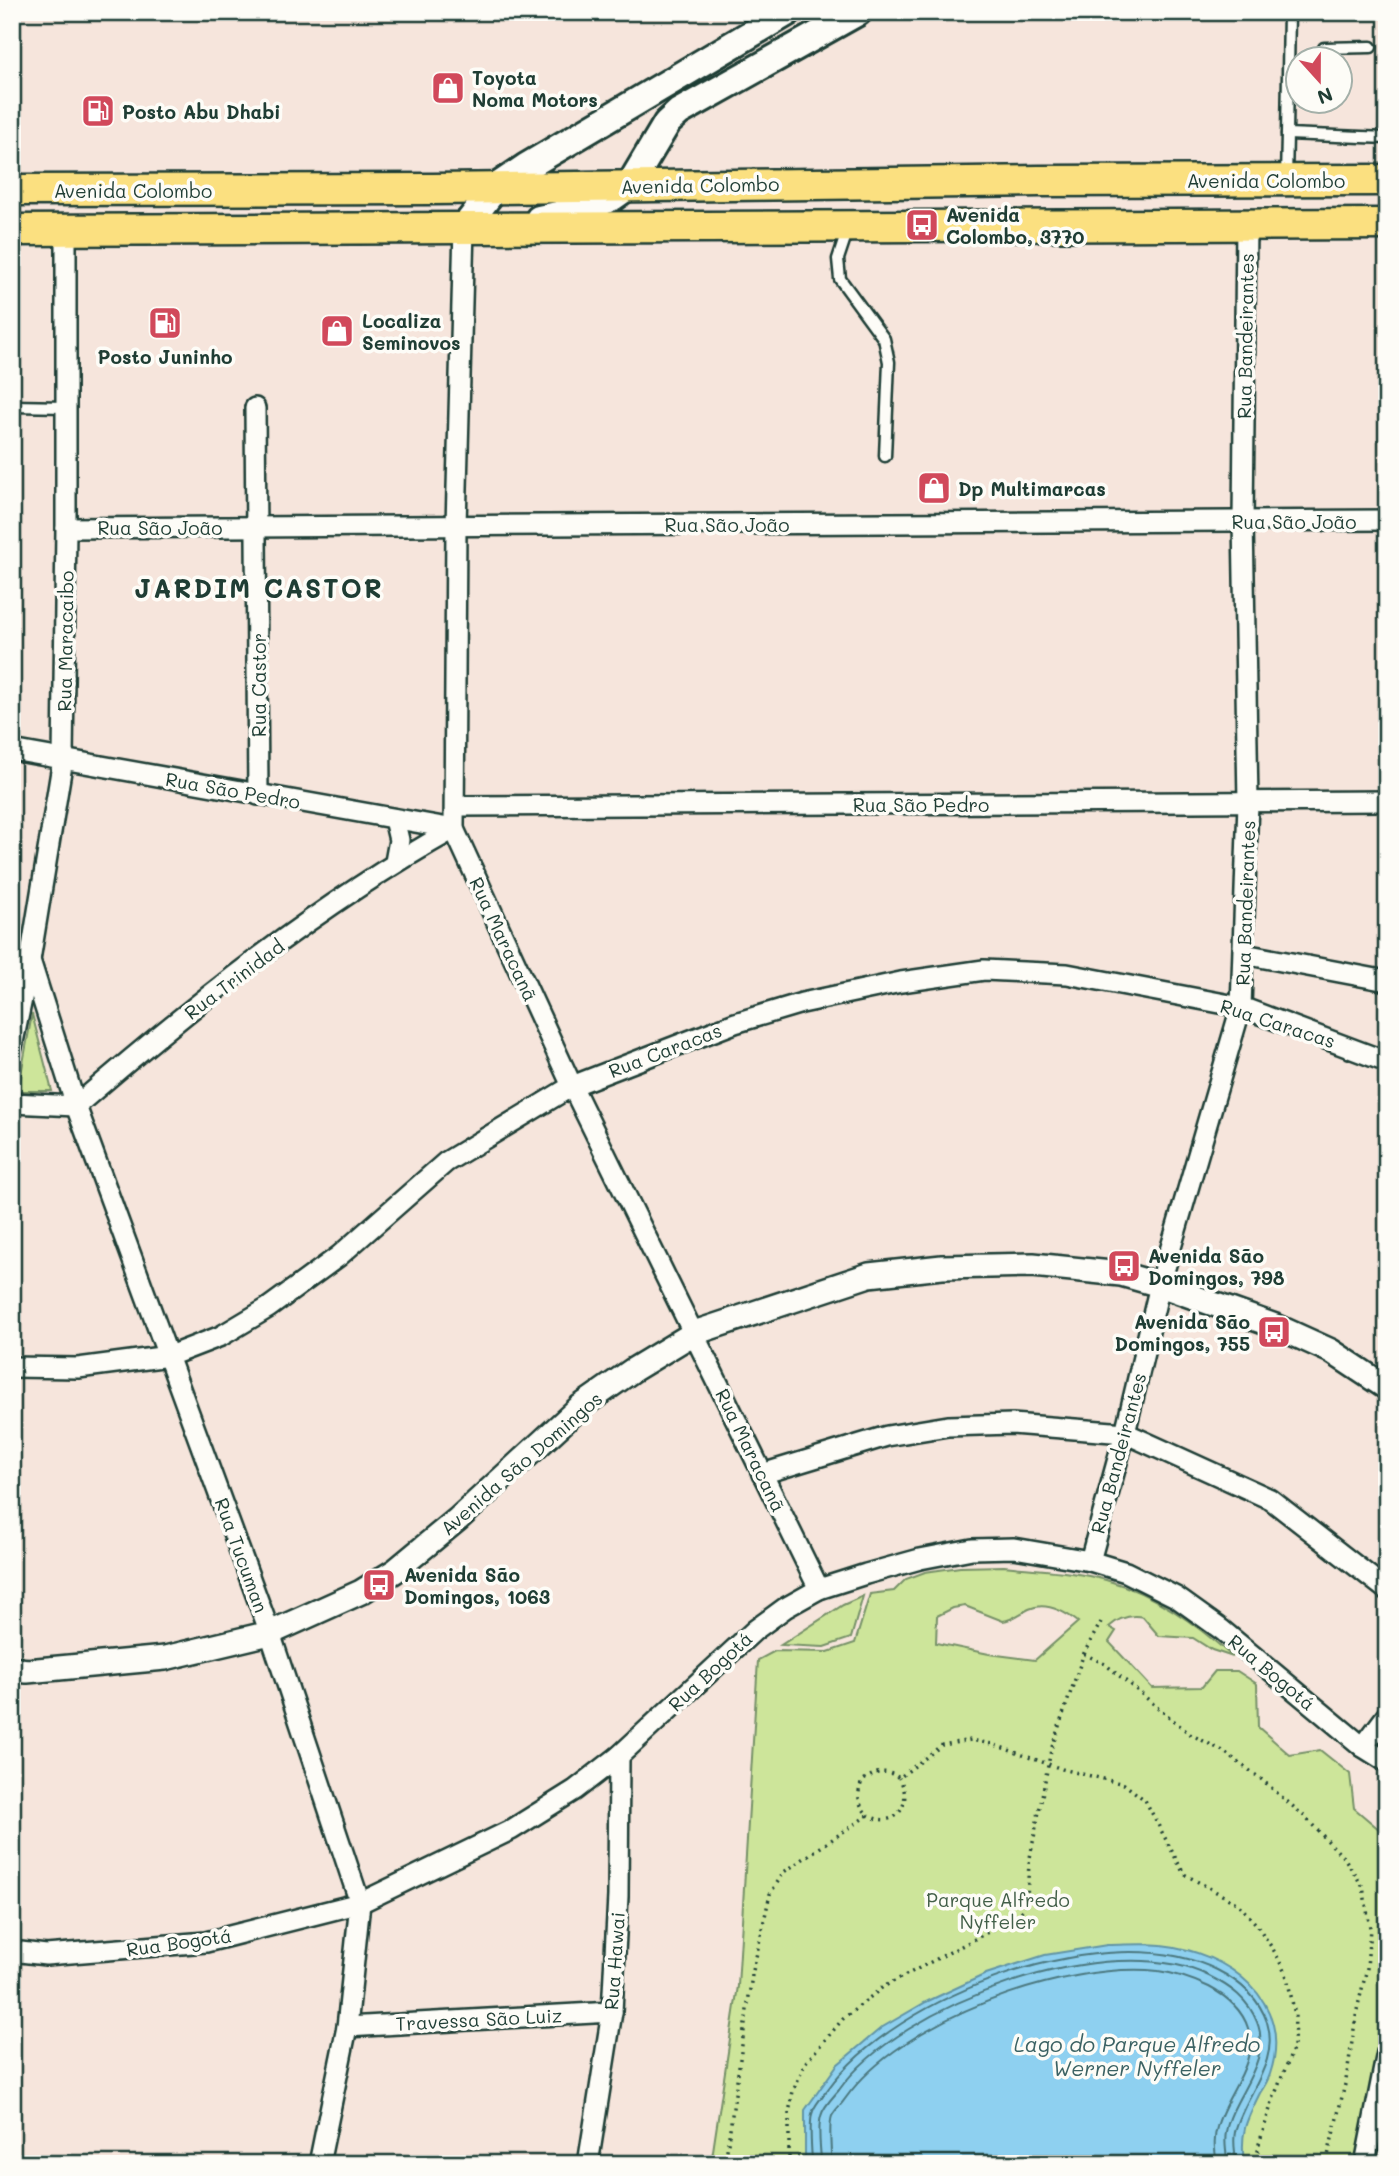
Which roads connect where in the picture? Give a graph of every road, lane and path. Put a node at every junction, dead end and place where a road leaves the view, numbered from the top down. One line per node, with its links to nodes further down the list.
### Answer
1 (788, 12): 12 (main road)
2 (858, 12): 11 (main road)
3 (1289, 12): 6 (lane)
4 (1354, 47): 5 (lane)
5 (1371, 47)
6 (1287, 134): 7 (lane); 9 (lane)
7 (1387, 138)
8 (1387, 180): 9 (main road, Avenida Colombo)
9 (1286, 181): 10 (main road, Avenida Colombo)
10 (912, 183): 11 (main road, Avenida Colombo); 14 (main road)
11 (630, 185): 12 (main road, Avenida Colombo); 17 (main road)
12 (495, 188): 13 (main road, Avenida Colombo); 17 (main road)
13 (12, 190)
14 (849, 224): 15 (main road, Avenida Colombo); 17 (main road, Avenida Colombo); 23 (lane)
15 (1246, 224): 16 (main road, Avenida Colombo); 25 (street, Rua Bandeirantes)
16 (1387, 224)
17 (464, 228): 18 (main road, Avenida Colombo); 26 (street, Rua Maracanã)
18 (65, 229): 19 (main road, Avenida Colombo); 21 (street, Rua Maracaibo)
19 (16, 231)
20 (12, 406): 21 (lane)
21 (66, 407): 28 (street, Rua Maracaibo)
22 (255, 408): 27 (street, Rua Castor)
23 (885, 456)
24 (1387, 520): 25 (street, Rua São João)
25 (1243, 521): 26 (street, Rua São João); 33 (street, Rua Bandeirantes)
26 (456, 525): 27 (street, Rua São João); 34 (street, Rua Maracanã)
27 (258, 526): 28 (street, Rua São João); 31 (street, Rua Castor)
28 (66, 528): 30 (street, Rua Maracaibo)
29 (12, 750): 30 (street, Rua São Pedro)
30 (63, 759): 31 (street, Rua São Pedro); 39 (street, Rua Maracaibo)
31 (258, 795): 35 (street, Rua São Pedro)
32 (1387, 801): 33 (street, Rua São Pedro)
33 (1248, 802): 34 (street, Rua São Pedro); 38 (street, Rua Bandeirantes)
34 (456, 806): 36 (street, Rua Maracanã)
35 (394, 819): 36 (street, Rua São Pedro); 37 (street)
36 (454, 828): 37 (street, Rua Trinidad); 44 (street, Rua Maracanã)
37 (395, 862): 46 (street, Rua Trinidad)
38 (1244, 954): 40 (street); 41 (street, Rua Bandeirantes)
39 (30, 960): 42 (street, Rua Maracaibo); 46 (street, Rua Tucuman)
40 (1387, 981)
41 (1241, 1007): 43 (street, Rua Caracas); 44 (street, Rua Caracas); 47 (street, Rua Bandeirantes)
42 (12, 1047)
43 (1387, 1062)
44 (572, 1086): 48 (street, Rua Maracanã); 49 (street, Rua Caracas)
45 (12, 1103): 46 (street)
46 (76, 1106): 49 (street, Rua Tucuman)
47 (1160, 1284): 48 (street, Avenida São Domingos); 51 (street, Avenida São Domingos); 52 (street, Rua Bandeirantes)
48 (694, 1333): 53 (street, Rua Maracanã); 58 (street, Avenida São Domingos)
49 (169, 1356): 50 (street, Rua Caracas); 58 (street, Rua Tucuman)
50 (12, 1367)
51 (1387, 1388)
52 (1125, 1433): 53 (street); 54 (street, Rua Bandeirantes); 56 (street)
53 (762, 1474): 55 (street, Rua Maracanã)
54 (1090, 1561): 55 (street, Rua Bogotá); 62 (street, Rua Bogotá)
55 (819, 1589): 63 (street, Rua Bogotá)
56 (1387, 1590)
57 (1101, 1622): 59 (path)
58 (270, 1633): 60 (street, Avenida São Domingos); 68 (street, Rua Tucuman)
59 (1084, 1653): 65 (path); 78 (path)
60 (12, 1670)
61 (1387, 1715): 62 (street)
62 (1363, 1746): 64 (street, Rua Bogotá)
63 (619, 1756): 68 (street, Rua Bogotá); 70 (street, Rua Hawai)
64 (1387, 1762)
65 (1048, 1765): 66 (path); 76 (path); 77 (path)
66 (899, 1777): 67 (path); 67 (path)
67 (867, 1815): 75 (path)
68 (360, 1903): 69 (street, Rua Bogotá); 71 (street, Rua Tucuman)
69 (12, 1951)
70 (612, 2012): 71 (street, Travessa São Luiz); 74 (street, Rua Hawai)
71 (347, 2026): 73 (street, Rua Tucuman)
72 (1387, 2052): 79 (street)
73 (319, 2164)
74 (588, 2164)
75 (725, 2164)
76 (789, 2164)
77 (1256, 2164)
78 (1326, 2164)
79 (1365, 2164)

